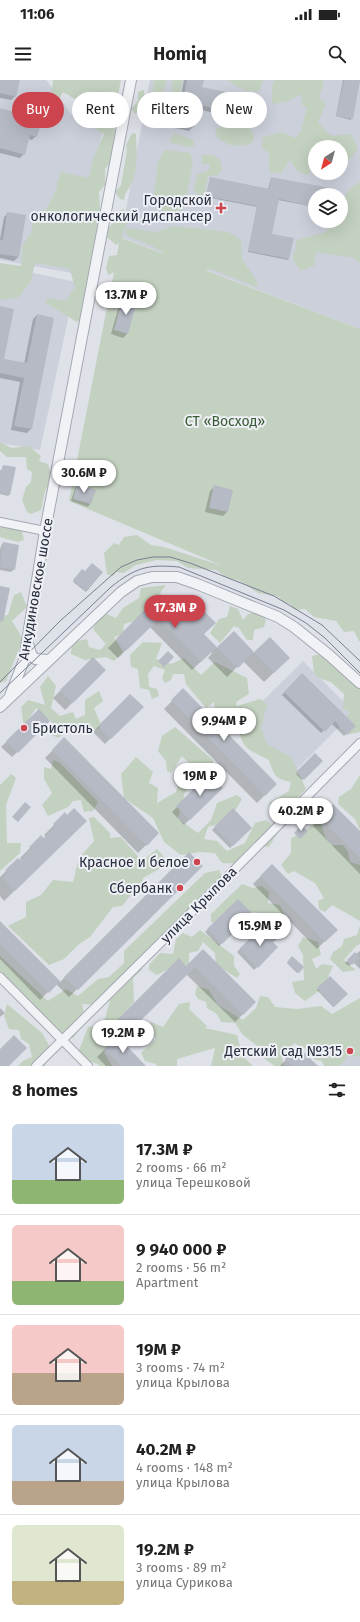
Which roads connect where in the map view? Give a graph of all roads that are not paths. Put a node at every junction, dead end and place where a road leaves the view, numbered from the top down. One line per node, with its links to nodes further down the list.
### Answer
1 (131, 80): 3 (street, Анкудиновское шоссе)
2 (0, 522): 3 (street)
3 (46, 531): 4 (street, Анкудиновское шоссе)
4 (27, 642): 5 (street); 7 (street, Анкудиновское шоссе)
5 (47, 660): 6 (street); 7 (street)
6 (360, 683)
7 (10, 696): 8 (street)
8 (0, 707)
9 (360, 743): 11 (street, улица Крылова)
10 (0, 977): 11 (street)
11 (62, 1039): 12 (street, улица Крылова); 13 (street)
12 (36, 1066)
13 (88, 1066)

